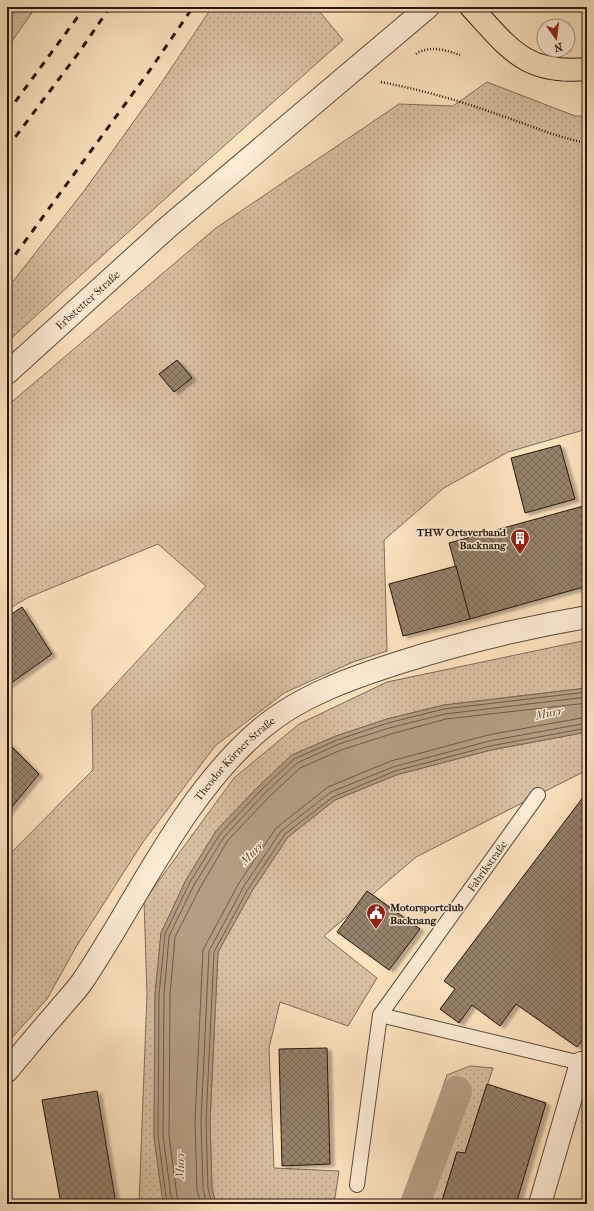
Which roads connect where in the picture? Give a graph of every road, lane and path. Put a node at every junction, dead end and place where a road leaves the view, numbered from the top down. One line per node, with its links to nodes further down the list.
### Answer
1 (428, 7): 8 (street, Erbstetter Straße)
2 (471, 7): 5 (main road)
3 (460, 55): 4 (path)
4 (411, 57)
5 (587, 69)
6 (384, 78): 7 (path)
7 (587, 143)
8 (7, 373)
9 (587, 617): 13 (street, Theodor-Körner-Straße)
10 (538, 795): 11 (lane, Fabrikstraße)
11 (380, 1016): 12 (lane); 14 (lane, Fabrikstraße)
12 (585, 1060): 15 (street)
13 (7, 1071)
14 (357, 1185)
15 (540, 1204)

